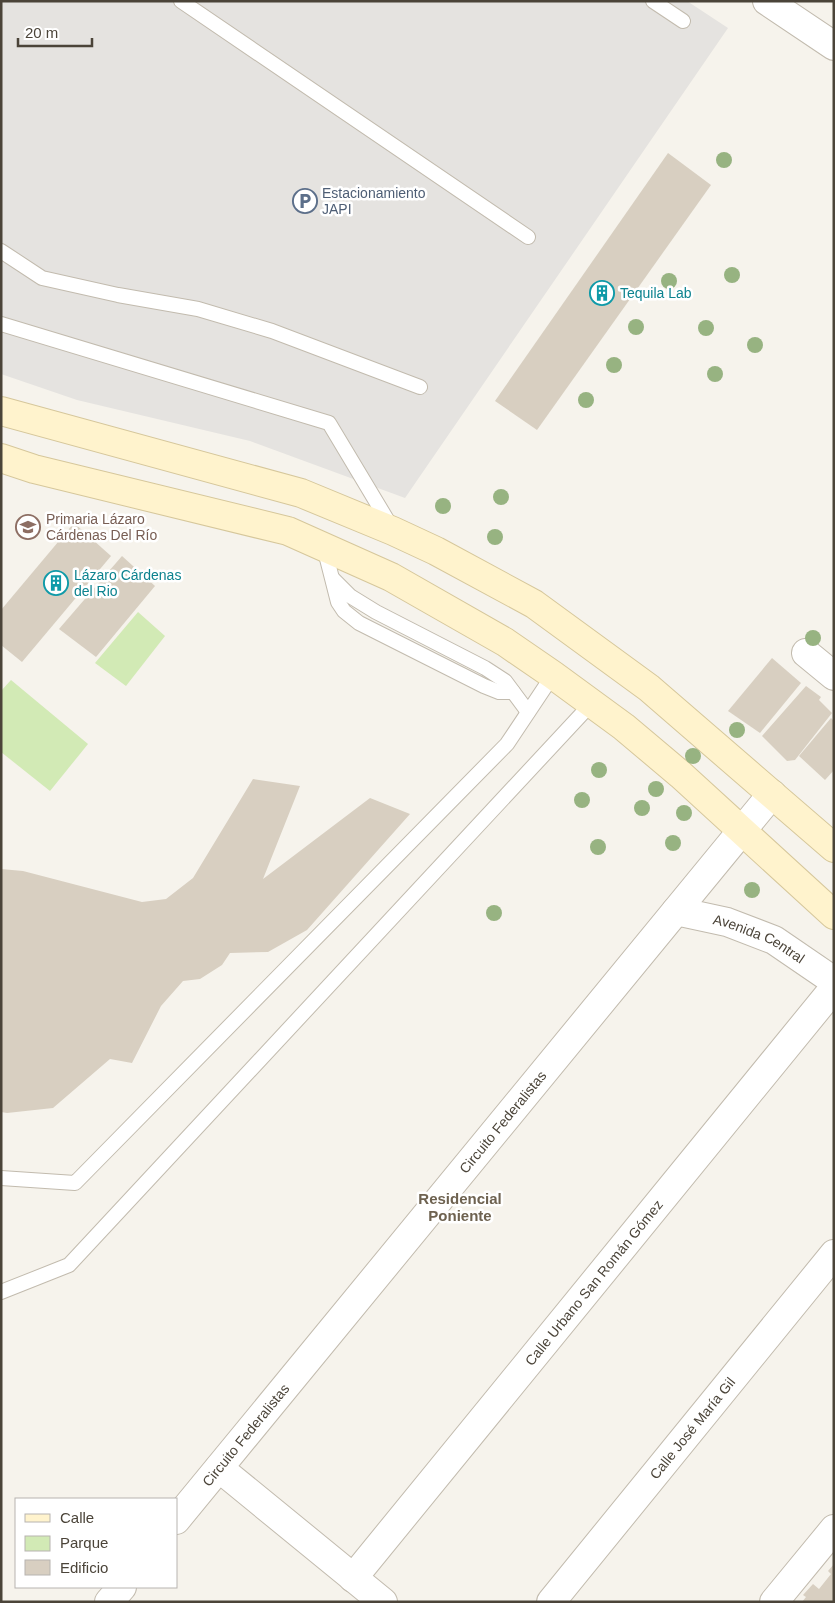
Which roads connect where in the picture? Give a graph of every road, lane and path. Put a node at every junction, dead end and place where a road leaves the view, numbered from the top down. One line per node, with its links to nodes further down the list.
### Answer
1 (180, 1): 6 (lane)
2 (653, 1): 4 (lane)
3 (767, 1): 5 (street)
4 (683, 21)
5 (834, 46)
6 (528, 237)
7 (1, 252): 9 (lane)
8 (1, 324): 12 (lane)
9 (420, 388)
10 (1, 411): 12 (main road)
11 (1, 458): 13 (main road)
12 (393, 531): 19 (main road)
13 (324, 547): 15 (main road); 18 (lane)
14 (806, 653): 16 (street)
15 (553, 675): 17 (main road); 18 (lane)
16 (834, 676)
17 (592, 703): 20 (main road); 28 (lane)
18 (528, 712): 26 (lane)
19 (772, 794): 20 (street, Circuito Federalistas); 21 (main road)
20 (742, 831): 22 (street, Circuito Federalistas); 23 (main road)
21 (834, 848)
22 (676, 911): 24 (street, Avenida Central); 29 (street, Circuito Federalistas)
23 (834, 915)
24 (834, 981)
25 (834, 988): 32 (street, Calle Urbano San Román Gómez)
26 (1, 1178)
27 (834, 1254): 36 (street, Calle José María Gil)
28 (1, 1292)
29 (219, 1468): 30 (street, Circuito Federalistas); 32 (street)
30 (178, 1518)
31 (834, 1530): 37 (street)
32 (353, 1578): 35 (street)
33 (121, 1588): 34 (street)
34 (109, 1602)
35 (383, 1602)
36 (551, 1602)
37 (774, 1602)

